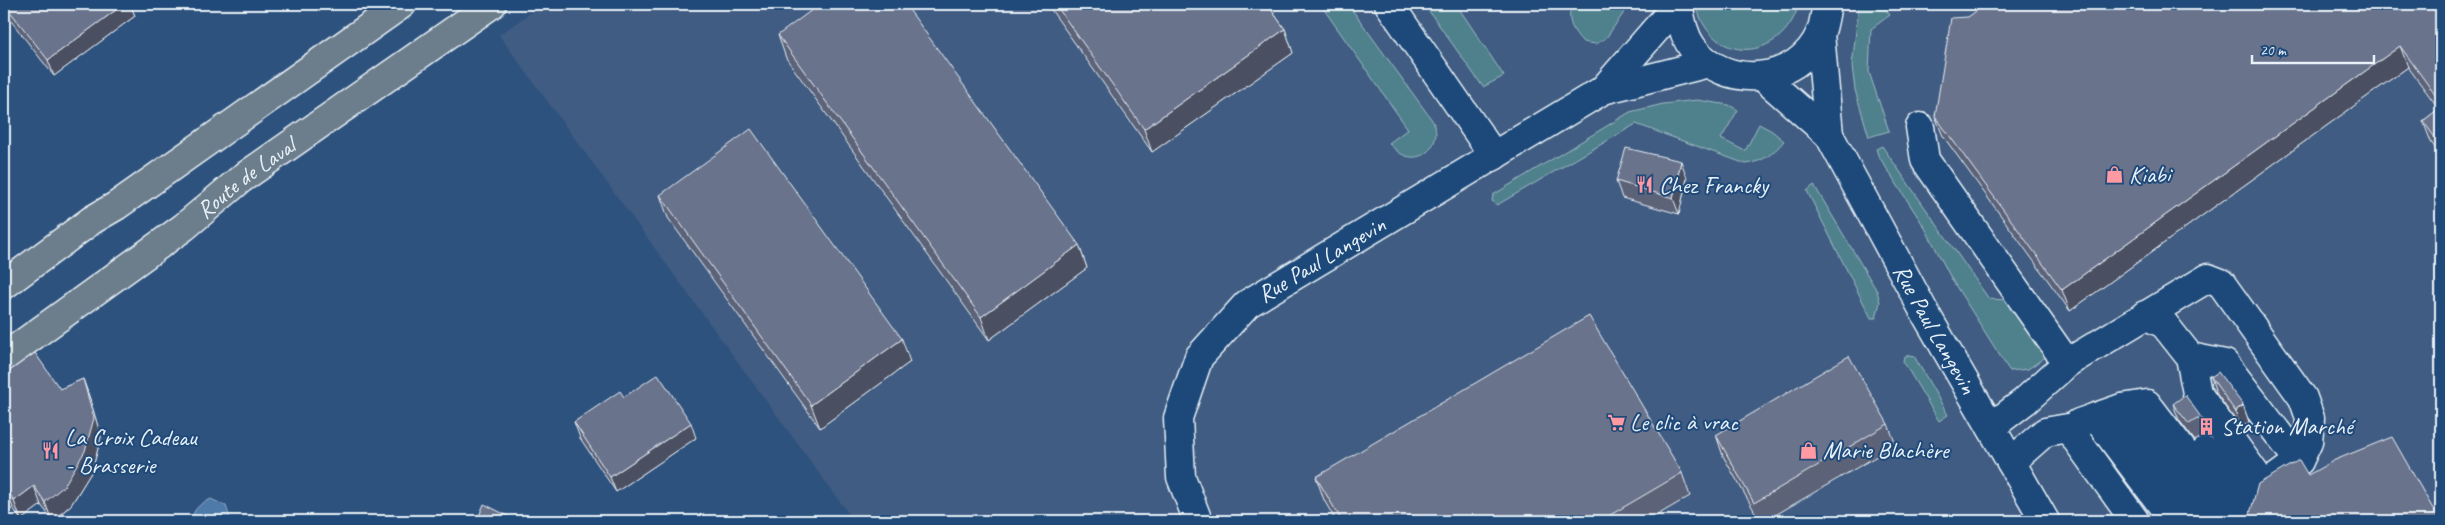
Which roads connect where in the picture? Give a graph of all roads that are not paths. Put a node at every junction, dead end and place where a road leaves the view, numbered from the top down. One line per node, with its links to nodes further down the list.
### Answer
1 (402, 4): 13 (main road)
2 (492, 4): 15 (main road, Route de Laval)
3 (1389, 4): 12 (street)
4 (1678, 4): 7 (street); 9 (street, Rue Paul Langevin)
5 (1827, 4): 6 (street)
6 (1820, 34): 8 (street); 11 (street, Rue Paul Langevin)
7 (1709, 63): 8 (street); 9 (street, Rue Paul Langevin)
8 (1763, 76): 11 (street, Rue Paul Langevin)
9 (1603, 90): 12 (street, Rue Paul Langevin)
10 (1920, 127): 17 (street)
11 (1829, 136): 20 (street, Rue Paul Langevin)
12 (1494, 156): 24 (street, Rue Paul Langevin)
13 (4, 285)
14 (2145, 315): 16 (street); 17 (street); 23 (street)
15 (4, 357)
16 (2190, 357): 23 (street); 23 (street)
17 (2067, 363): 20 (street)
18 (2135, 406): 19 (street); 23 (street); 28 (street)
19 (2096, 417): 21 (street); 27 (street)
20 (1991, 427): 22 (street, Rue Paul Langevin)
21 (2068, 428): 22 (street); 26 (street)
22 (2011, 462): 25 (street, Rue Paul Langevin)
23 (2260, 494)
24 (1198, 521)
25 (2045, 521)
26 (2135, 521)
27 (2174, 521)
28 (2206, 521)

